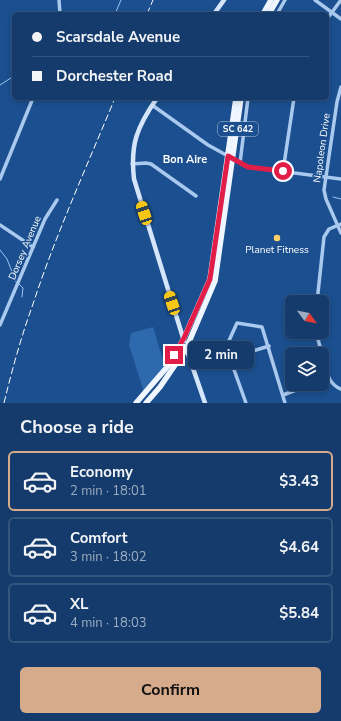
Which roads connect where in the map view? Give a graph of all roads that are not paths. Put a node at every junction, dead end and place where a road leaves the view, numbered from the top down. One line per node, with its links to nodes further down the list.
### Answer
1 (59, 0): 8 (street)
2 (224, 0): 9 (street)
3 (271, 0): 10 (main road)
4 (277, 0): 11 (main road)
5 (285, 0): 12 (street)
6 (315, 0): 13 (street)
7 (341, 0): 13 (street)
8 (60, 12)
9 (215, 12)
10 (264, 12)
11 (270, 12)
12 (278, 12)
13 (331, 12): 14 (street); 15 (street)
14 (329, 15)
15 (341, 19)
16 (341, 87): 28 (street, Napoleon Drive)
17 (32, 100): 30 (street)
18 (156, 100): 23 (street)
19 (236, 100): 24 (main road, SC 642)
20 (241, 100): 24 (main road, SC 642)
21 (248, 100): 25 (street)
22 (294, 100): 27 (street)
23 (152, 105): 24 (street); 26 (street)
24 (231, 158): 25 (street); 39 (main road, SC 642); 41 (main road, SC 642)
25 (240, 163): 27 (street)
26 (132, 164): 31 (street); 39 (street)
27 (283, 171): 28 (street)
28 (326, 177): 29 (street); 34 (street, Napoleon Drive)
29 (341, 178)
30 (0, 179)
31 (196, 196)
32 (57, 200): 36 (street, Dorsey Avenue)
33 (0, 225): 36 (street)
34 (339, 225): 35 (street, Napoleon Drive); 37 (street)
35 (341, 234)
36 (33, 247): 38 (street, Dorsey Avenue)
37 (318, 295)
38 (0, 324)
39 (184, 338): 41 (street); 47 (main road, SC 642)
40 (268, 346): 42 (street); 42 (street); 46 (street)
41 (186, 349): 48 (main road, SC 642); 49 (street)
42 (230, 358): 50 (street)
43 (329, 379): 44 (street)
44 (341, 389)
45 (293, 391): 46 (street)
46 (283, 395): 51 (street)
47 (136, 403)
48 (146, 403)
49 (205, 403)
50 (246, 403)
51 (285, 403)

